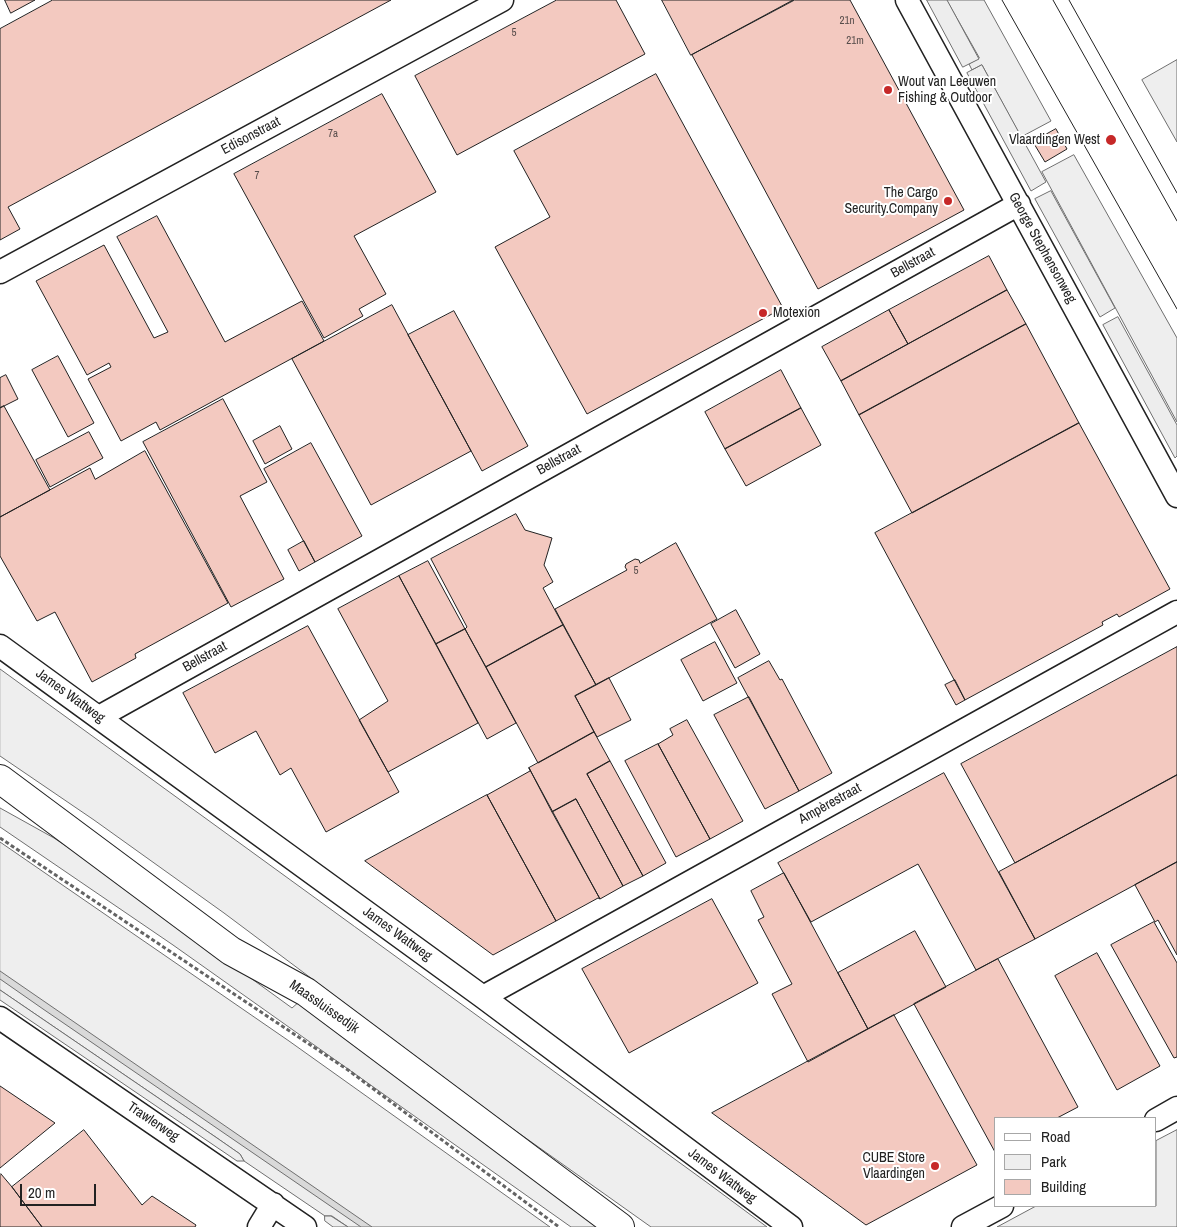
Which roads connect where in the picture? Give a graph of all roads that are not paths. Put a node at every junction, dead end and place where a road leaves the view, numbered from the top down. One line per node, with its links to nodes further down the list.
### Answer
1 (502, 0): 4 (street, Edisonstraat)
2 (907, 0): 3 (street, George Stephensonweg)
3 (1019, 204): 5 (street, George Stephensonweg); 8 (street, Bellstraat)
4 (0, 272)
5 (1177, 496)
6 (1177, 612): 11 (street, Ampèrestraat)
7 (0, 646): 8 (street, James Wattweg)
8 (99, 717): 11 (street, James Wattweg)
9 (0, 779): 10 (street, Maassluissedijk)
10 (11, 791): 19 (street, Maassluissedijk)
11 (484, 997): 20 (street, James Wattweg)
12 (0, 1018): 15 (street, Trawlerweg)
13 (1177, 1108): 14 (street)
14 (1157, 1119)
15 (273, 1204): 17 (street); 18 (street, Trawlerweg)
16 (1000, 1207): 21 (street)
17 (259, 1227)
18 (305, 1227)
19 (620, 1227)
20 (791, 1227)
21 (964, 1227)

